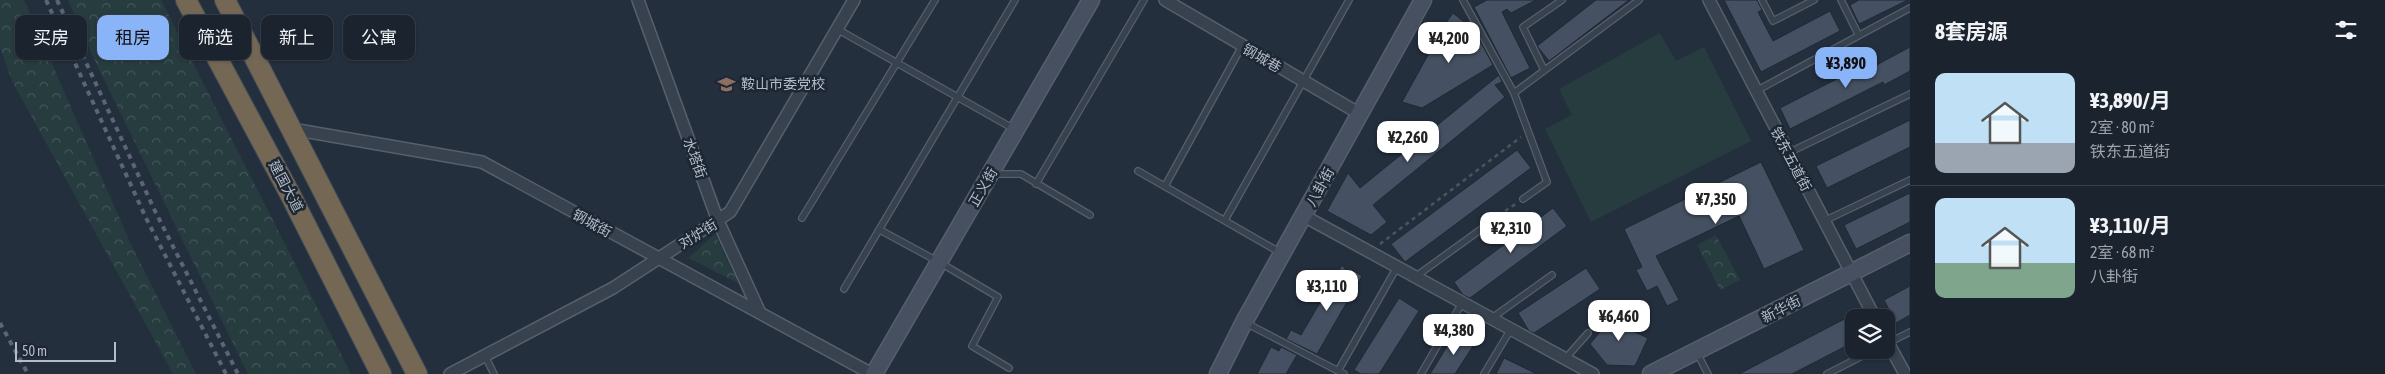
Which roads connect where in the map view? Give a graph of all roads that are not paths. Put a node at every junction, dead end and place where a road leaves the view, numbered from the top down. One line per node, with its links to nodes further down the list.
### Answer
1 (186, 0): 73 (highway, 建国大道)
2 (226, 0): 31 (highway)
3 (638, 0): 45 (street, 水塔街)
4 (854, 0): 20 (street, 对炉街)
5 (935, 0): 23 (lane)
6 (1015, 0): 29 (lane)
7 (1091, 0): 32 (street, 正义街)
8 (1144, 0): 37 (lane)
9 (1165, 0): 22 (street, 钢城巷)
10 (1349, 0): 25 (lane)
11 (1463, 0): 27 (lane)
12 (1562, 0): 24 (lane)
13 (1639, 0): 24 (lane)
14 (1709, 0): 26 (street, 铁东五道街)
15 (1762, 0): 16 (lane)
16 (1814, 0)
17 (1841, 0): 21 (lane)
18 (1421, 1): 30 (street, 八卦街)
19 (1910, 8): 21 (lane)
20 (838, 29): 23 (lane); 45 (street, 对炉街)
21 (1858, 34): 26 (lane)
22 (1242, 46): 25 (street, 钢城巷); 38 (lane)
23 (898, 63): 29 (lane); 43 (lane)
24 (1544, 70): 27 (lane)
25 (1303, 82): 30 (street, 钢城巷); 44 (lane)
26 (1756, 91): 33 (street, 铁东五道街)
27 (1514, 93): 39 (lane)
28 (1910, 94): 33 (lane)
29 (958, 96): 32 (lane); 47 (lane)
30 (1360, 114): 41 (street, 八卦街)
31 (292, 129): 50 (street, 钢城街); 74 (highway)
32 (1016, 130): 35 (street, 正义街)
33 (1788, 153): 46 (street, 铁东五道街)
34 (1138, 171): 38 (lane)
35 (991, 174): 37 (lane); 51 (street, 正义街)
36 (1910, 180): 46 (lane)
37 (1036, 184): 40 (lane)
38 (1165, 186): 44 (lane)
39 (1523, 199)
40 (1090, 215)
41 (1304, 216): 49 (street, 八卦街); 52 (street)
42 (1498, 216): 55 (lane)
43 (802, 218)
44 (1224, 220): 49 (lane)
45 (718, 221): 50 (street, 对炉街); 59 (street, 水塔街)
46 (1824, 221): 53 (street, 铁东五道街)
47 (880, 230): 51 (lane); 56 (lane)
48 (1910, 243): 53 (street, 新华街)
49 (1283, 254): 61 (street, 八卦街)
50 (657, 259): 59 (street, 钢城街); 67 (street, 对炉街)
51 (939, 262): 71 (lane); 77 (street, 正义街)
52 (1397, 267): 55 (street); 72 (lane)
53 (1851, 274): 58 (street, 铁东五道街); 66 (street, 新华街)
54 (1552, 275): 60 (lane)
55 (1415, 276): 57 (street)
56 (844, 289)
57 (1462, 303): 60 (street); 79 (lane)
58 (1870, 309)
59 (760, 312): 77 (street, 钢城街)
60 (1492, 318): 62 (street)
61 (1244, 322): 72 (lane); 78 (street, 八卦街)
62 (1511, 329): 69 (street); 80 (lane)
63 (1910, 332): 65 (lane)
64 (1588, 333): 69 (lane)
65 (1895, 339)
66 (1696, 351): 82 (street, 新华街); 83 (lane)
67 (485, 356): 75 (street, 对炉街); 76 (lane)
68 (1895, 356): 85 (street)
69 (1565, 359): 81 (street)
70 (1857, 359): 84 (lane)
71 (1009, 368)
72 (1341, 373)
73 (382, 374)
74 (417, 374)
75 (450, 374)
76 (494, 374)
77 (873, 374)
78 (1218, 374)
79 (1421, 374)
80 (1484, 374)
81 (1593, 374)
82 (1651, 374)
83 (1708, 374)
84 (1828, 374)
85 (1905, 374)

